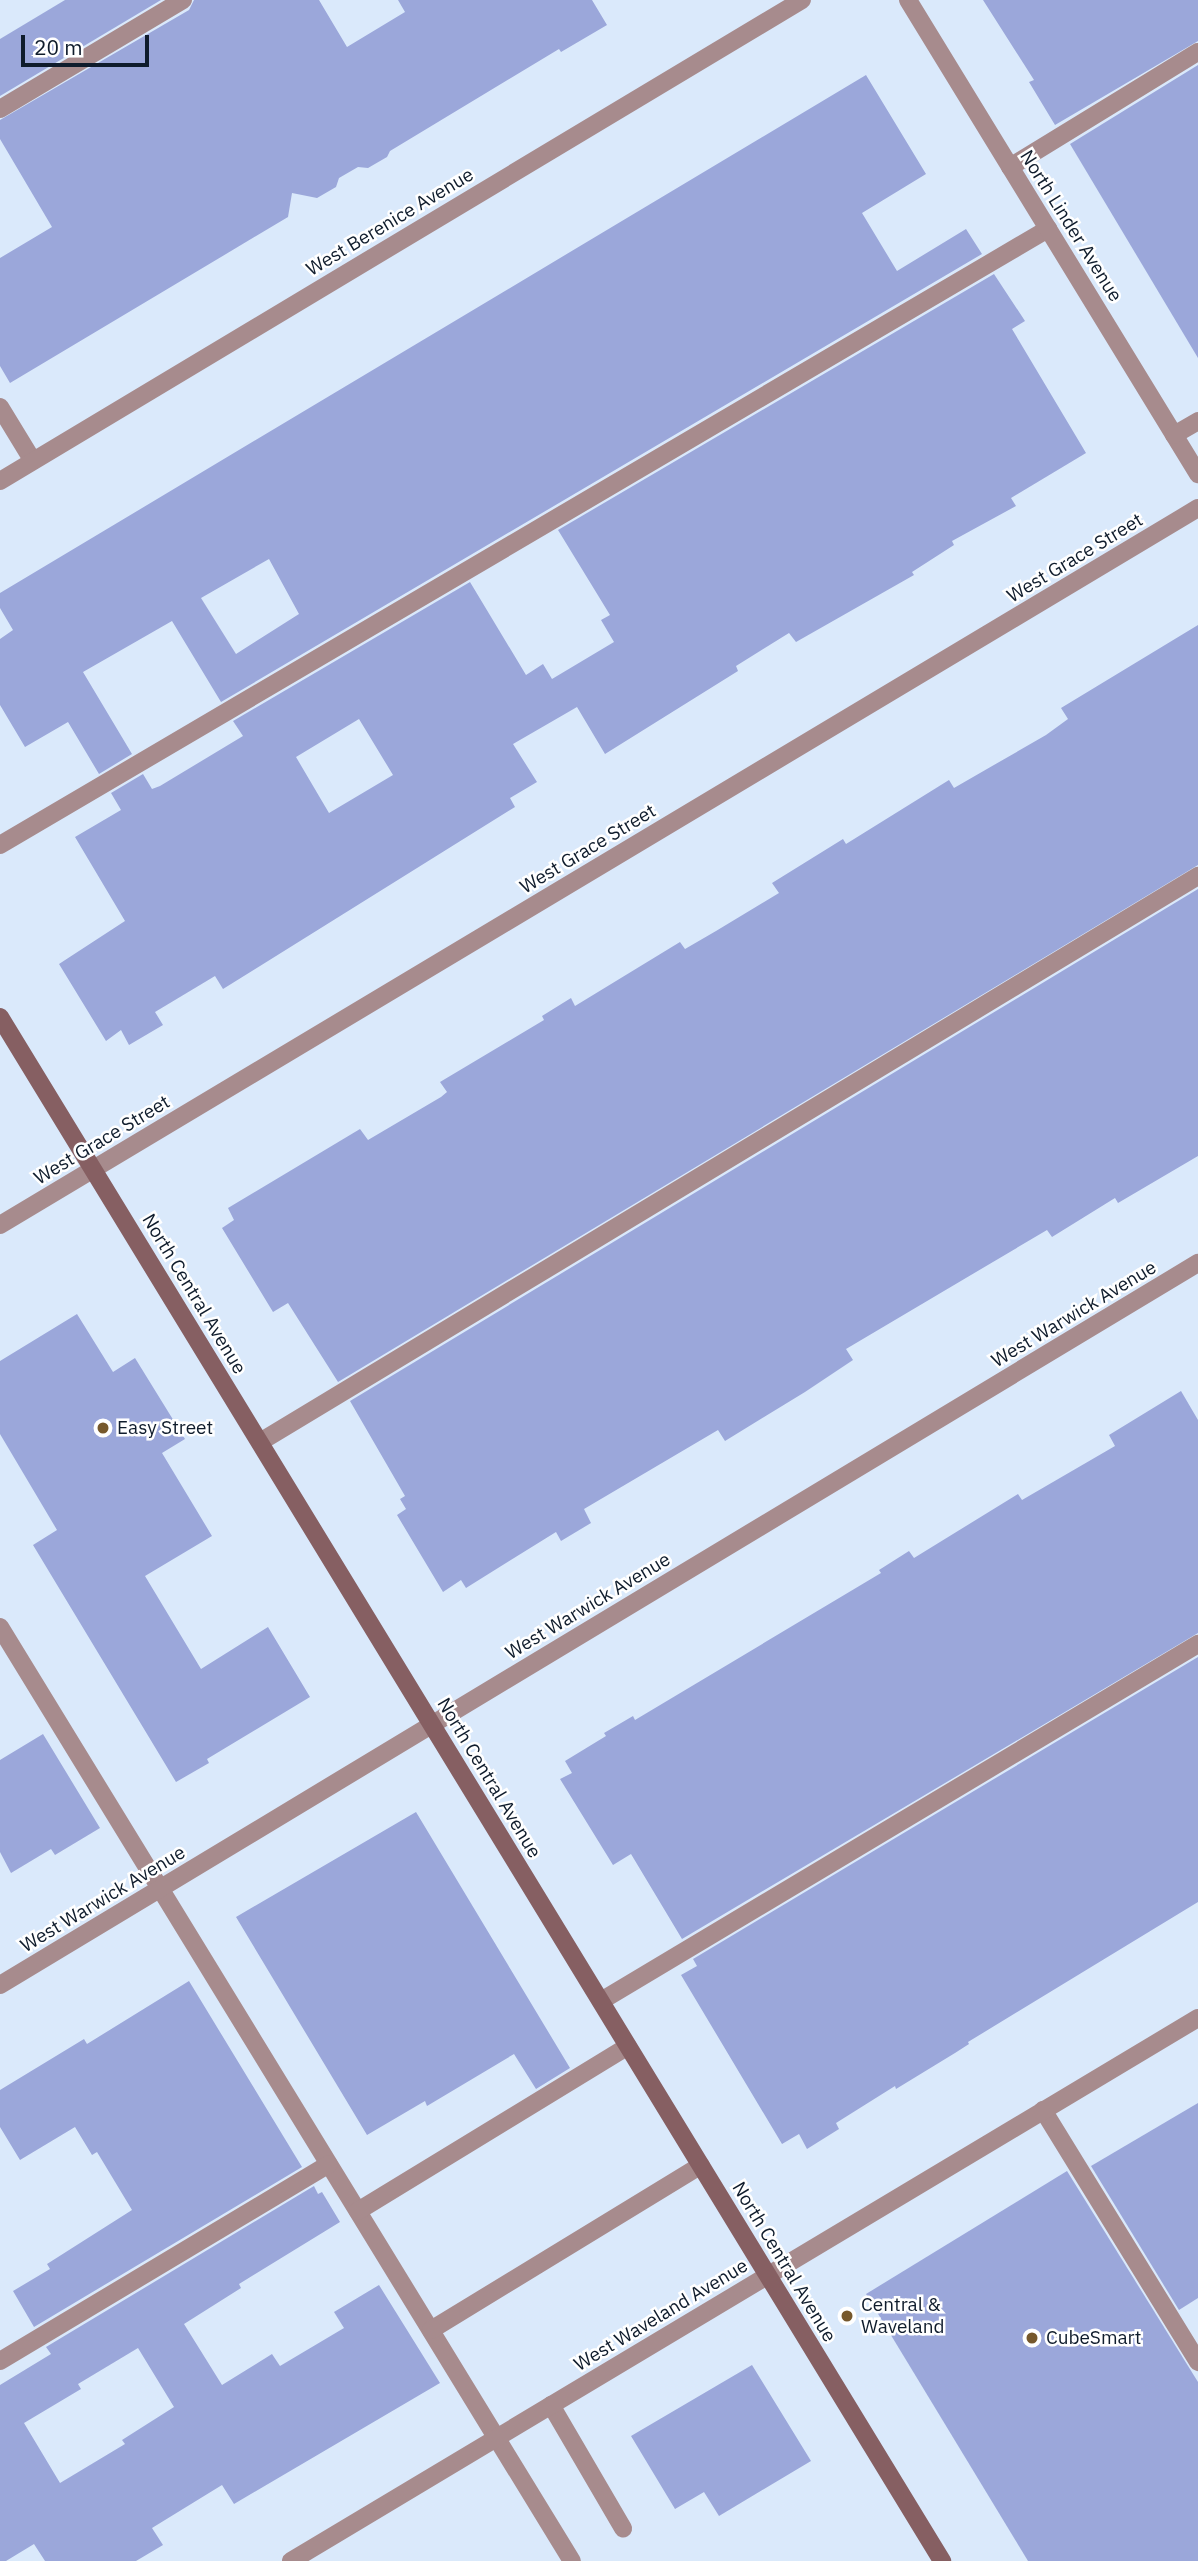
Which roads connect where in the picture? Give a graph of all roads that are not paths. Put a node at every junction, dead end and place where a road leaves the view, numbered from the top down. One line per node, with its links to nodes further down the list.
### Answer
1 (183, 0): 5 (street)
2 (802, 0): 11 (street, West Berenice Avenue)
3 (908, 0): 6 (street, North Linder Avenue)
4 (1198, 52): 6 (street)
5 (0, 109)
6 (1010, 167): 7 (street, North Linder Avenue)
7 (1048, 229): 10 (street, North Linder Avenue); 15 (street)
8 (0, 407): 11 (street)
9 (1198, 421): 10 (street)
10 (1174, 435): 12 (street, North Linder Avenue)
11 (33, 461): 13 (street, West Berenice Avenue)
12 (1198, 474)
13 (0, 481)
14 (1198, 508): 18 (street, West Grace Street)
15 (0, 845)
16 (1198, 876): 21 (street)
17 (0, 1017): 18 (main road, North Central Avenue)
18 (93, 1170): 19 (street, West Grace Street); 21 (main road, North Central Avenue)
19 (0, 1225)
20 (1198, 1264): 24 (street, West Warwick Avenue)
21 (260, 1443): 24 (main road, North Central Avenue)
22 (0, 1627): 25 (street)
23 (1198, 1644): 27 (street)
24 (432, 1725): 25 (street, West Warwick Avenue); 27 (main road, North Central Avenue)
25 (160, 1889): 26 (street, West Warwick Avenue); 31 (street)
26 (0, 1985)
27 (601, 2001): 29 (main road, North Central Avenue)
28 (1198, 2018): 30 (street, West Waveland Avenue)
29 (628, 2046): 32 (main road, North Central Avenue); 33 (street)
30 (1043, 2110): 34 (street, West Waveland Avenue); 37 (street)
31 (329, 2165): 33 (street); 36 (street)
32 (701, 2165): 34 (main road, North Central Avenue); 35 (street)
33 (358, 2211): 35 (street)
34 (768, 2275): 38 (street, West Waveland Avenue); 43 (main road, North Central Avenue)
35 (431, 2330): 39 (street)
36 (0, 2361)
37 (1198, 2362)
38 (551, 2405): 39 (street, West Waveland Avenue); 40 (street)
39 (497, 2438): 41 (street, West Waveland Avenue); 42 (street)
40 (623, 2528)
41 (290, 2561)
42 (572, 2561)
43 (942, 2561)

